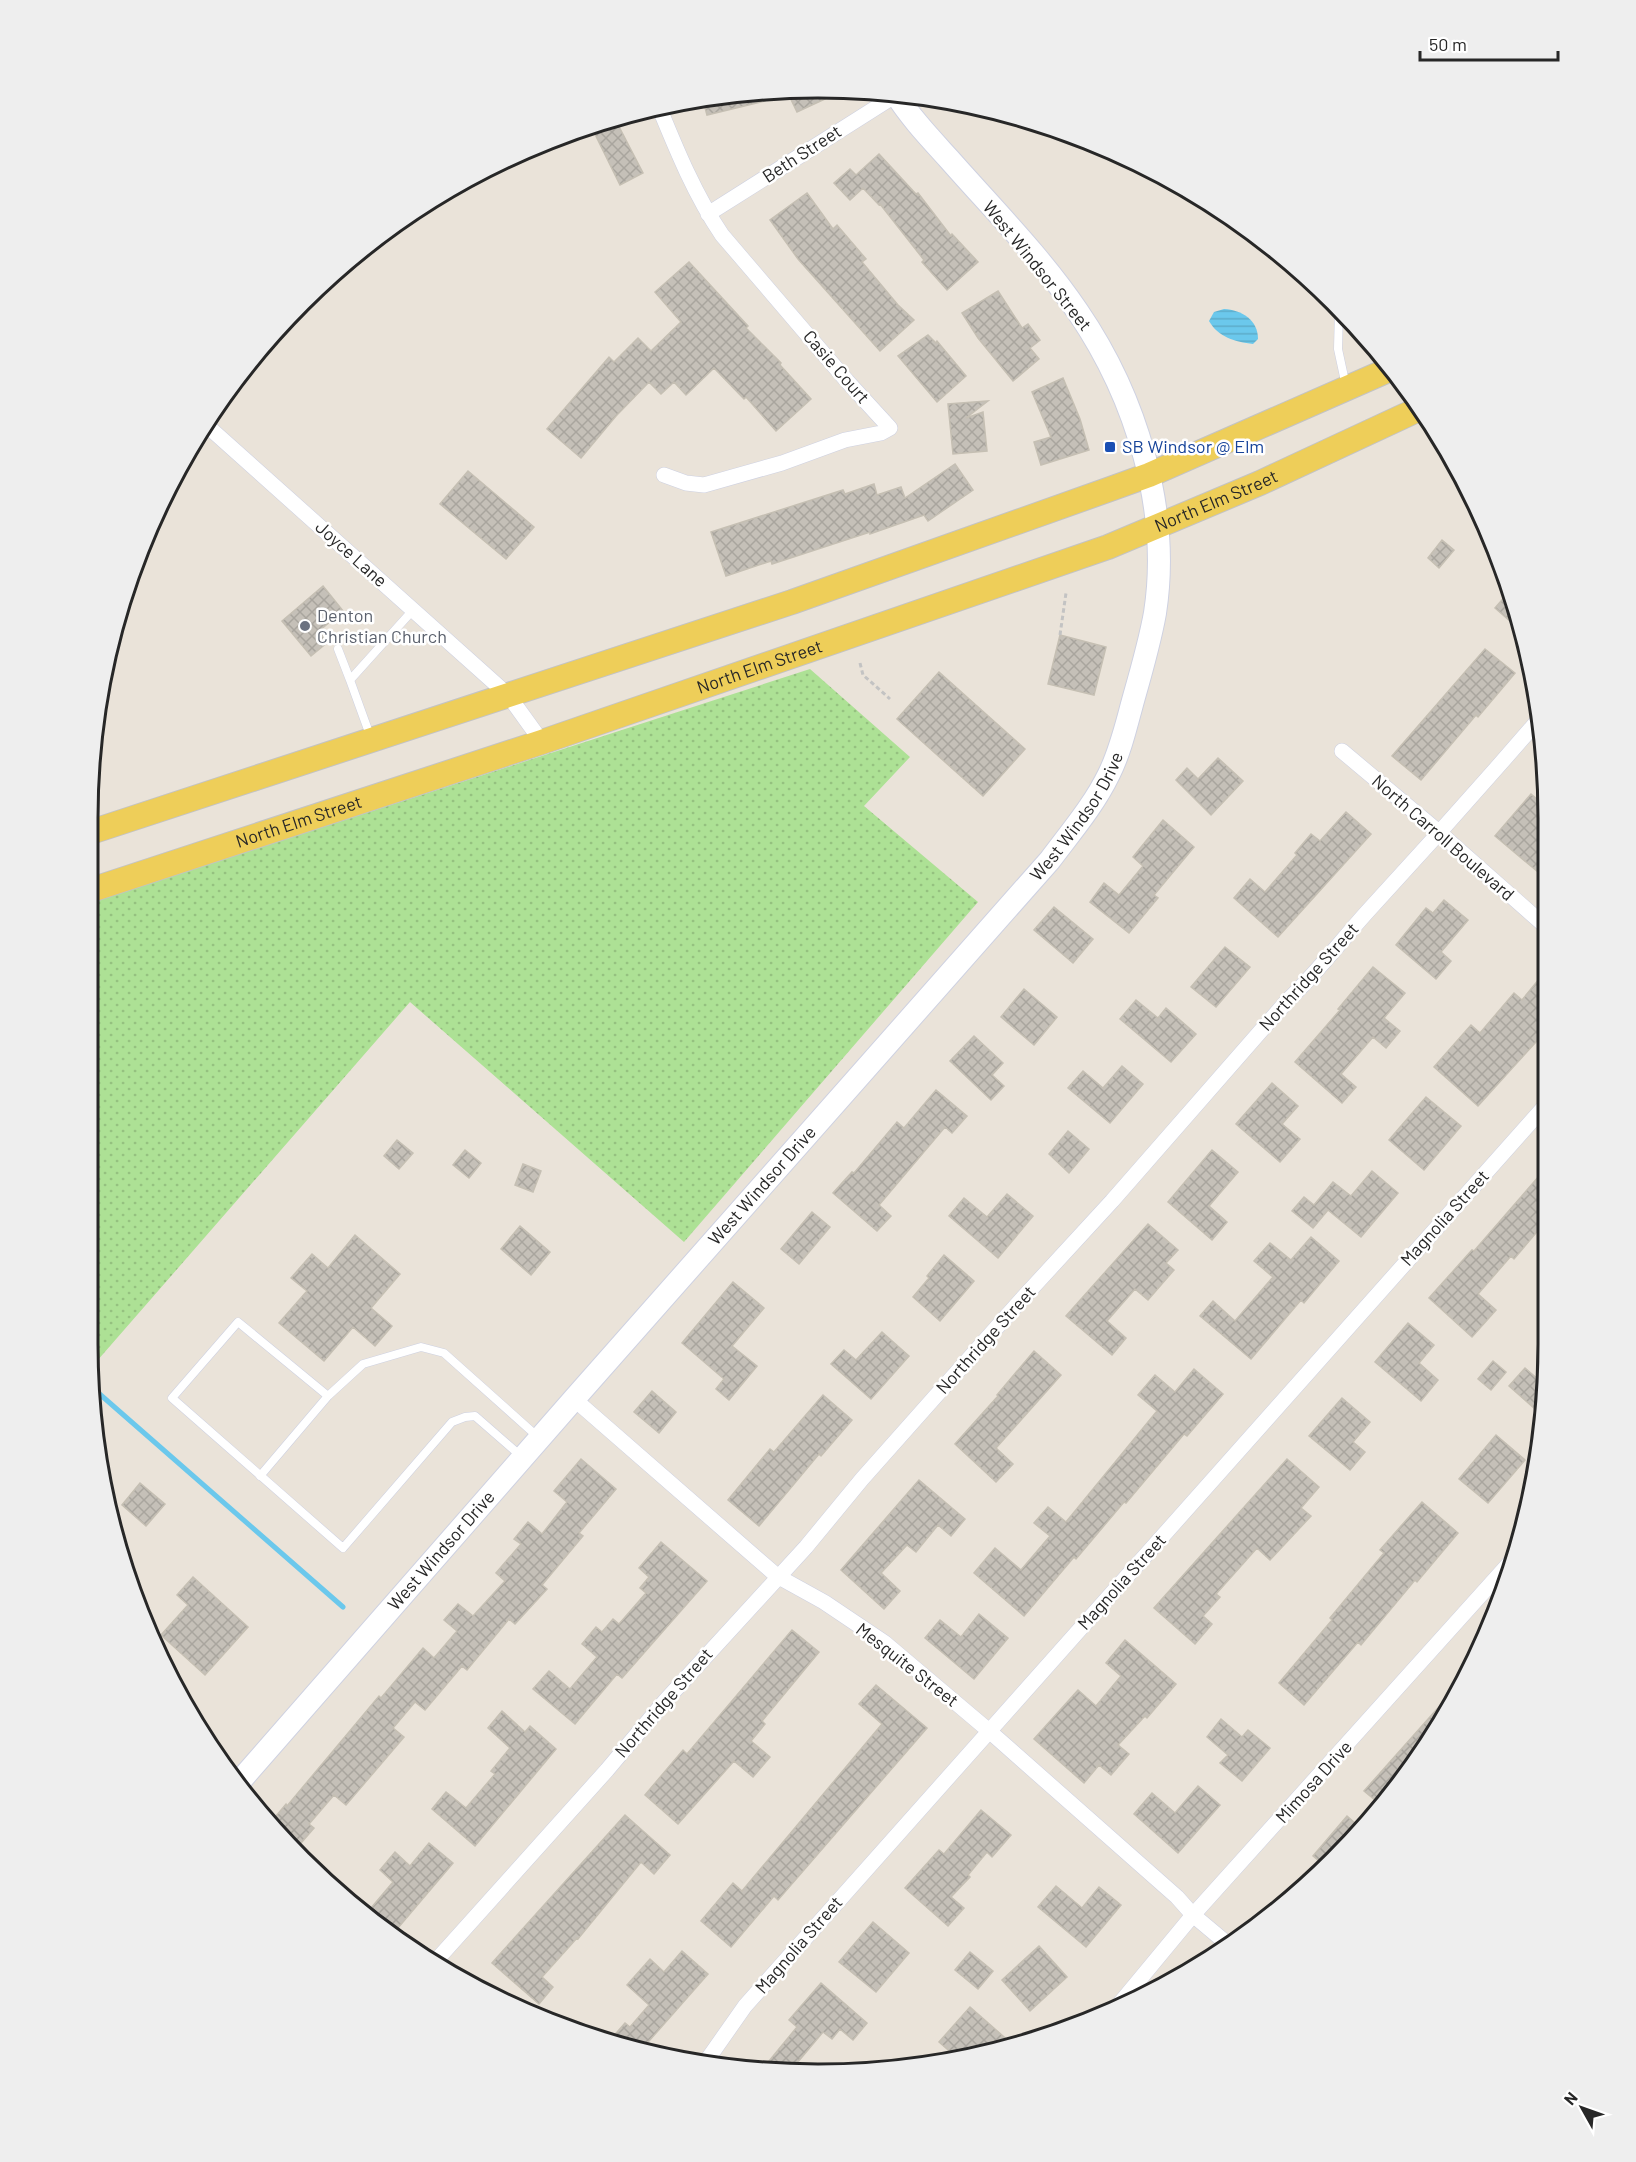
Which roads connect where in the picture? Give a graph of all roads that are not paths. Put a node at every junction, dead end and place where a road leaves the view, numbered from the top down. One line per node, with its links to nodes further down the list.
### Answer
1 (884, 101): 4 (street, Beth Street)
2 (901, 103): 11 (street, West Windsor Street)
3 (662, 115): 4 (street, Casie Court)
4 (708, 214): 10 (street, Casie Court)
5 (1339, 321): 7 (lane)
6 (1384, 372): 7 (main road)
7 (1346, 387): 11 (main road)
8 (1413, 412): 12 (main road, North Elm Street)
9 (212, 430): 13 (street, Joyce Lane)
10 (664, 475)
11 (1149, 475): 12 (street, West Windsor Street); 16 (main road)
12 (1156, 528): 19 (main road, North Elm Street); 27 (street, West Windsor Drive)
13 (413, 610): 15 (lane); 16 (street, Joyce Lane)
14 (338, 649): 15 (lane)
15 (350, 680): 18 (lane)
16 (508, 695): 18 (main road); 19 (street, Joyce Lane)
17 (1532, 727): 22 (street, Northridge Street)
18 (371, 740): 21 (main road)
19 (542, 742): 23 (main road, North Elm Street)
20 (1342, 751): 22 (street, North Carroll Boulevard)
21 (98, 830)
22 (1441, 834): 24 (street, North Carroll Boulevard); 32 (street, Northridge Street)
23 (98, 888)
24 (1538, 920)
25 (1538, 1114): 33 (street, Magnolia Street)
26 (328, 1396): 28 (lane); 30 (lane); 30 (lane)
27 (574, 1399): 28 (street, West Windsor Drive); 32 (street, Mesquite Street)
28 (540, 1438): 29 (street, West Windsor Drive)
29 (522, 1457): 30 (lane); 34 (street, West Windsor Drive)
30 (260, 1476)
31 (1501, 1572): 35 (street, Mimosa Drive)
32 (777, 1576): 33 (street, Mesquite Street); 37 (street, Northridge Street)
33 (988, 1730): 35 (street, Mesquite Street); 39 (street, Magnolia Street)
34 (243, 1778)
35 (1193, 1915): 36 (street, Mesquite Street); 38 (street, Mimosa Drive)
36 (1223, 1940)
37 (440, 1957)
38 (1127, 1995)
39 (710, 2056)

